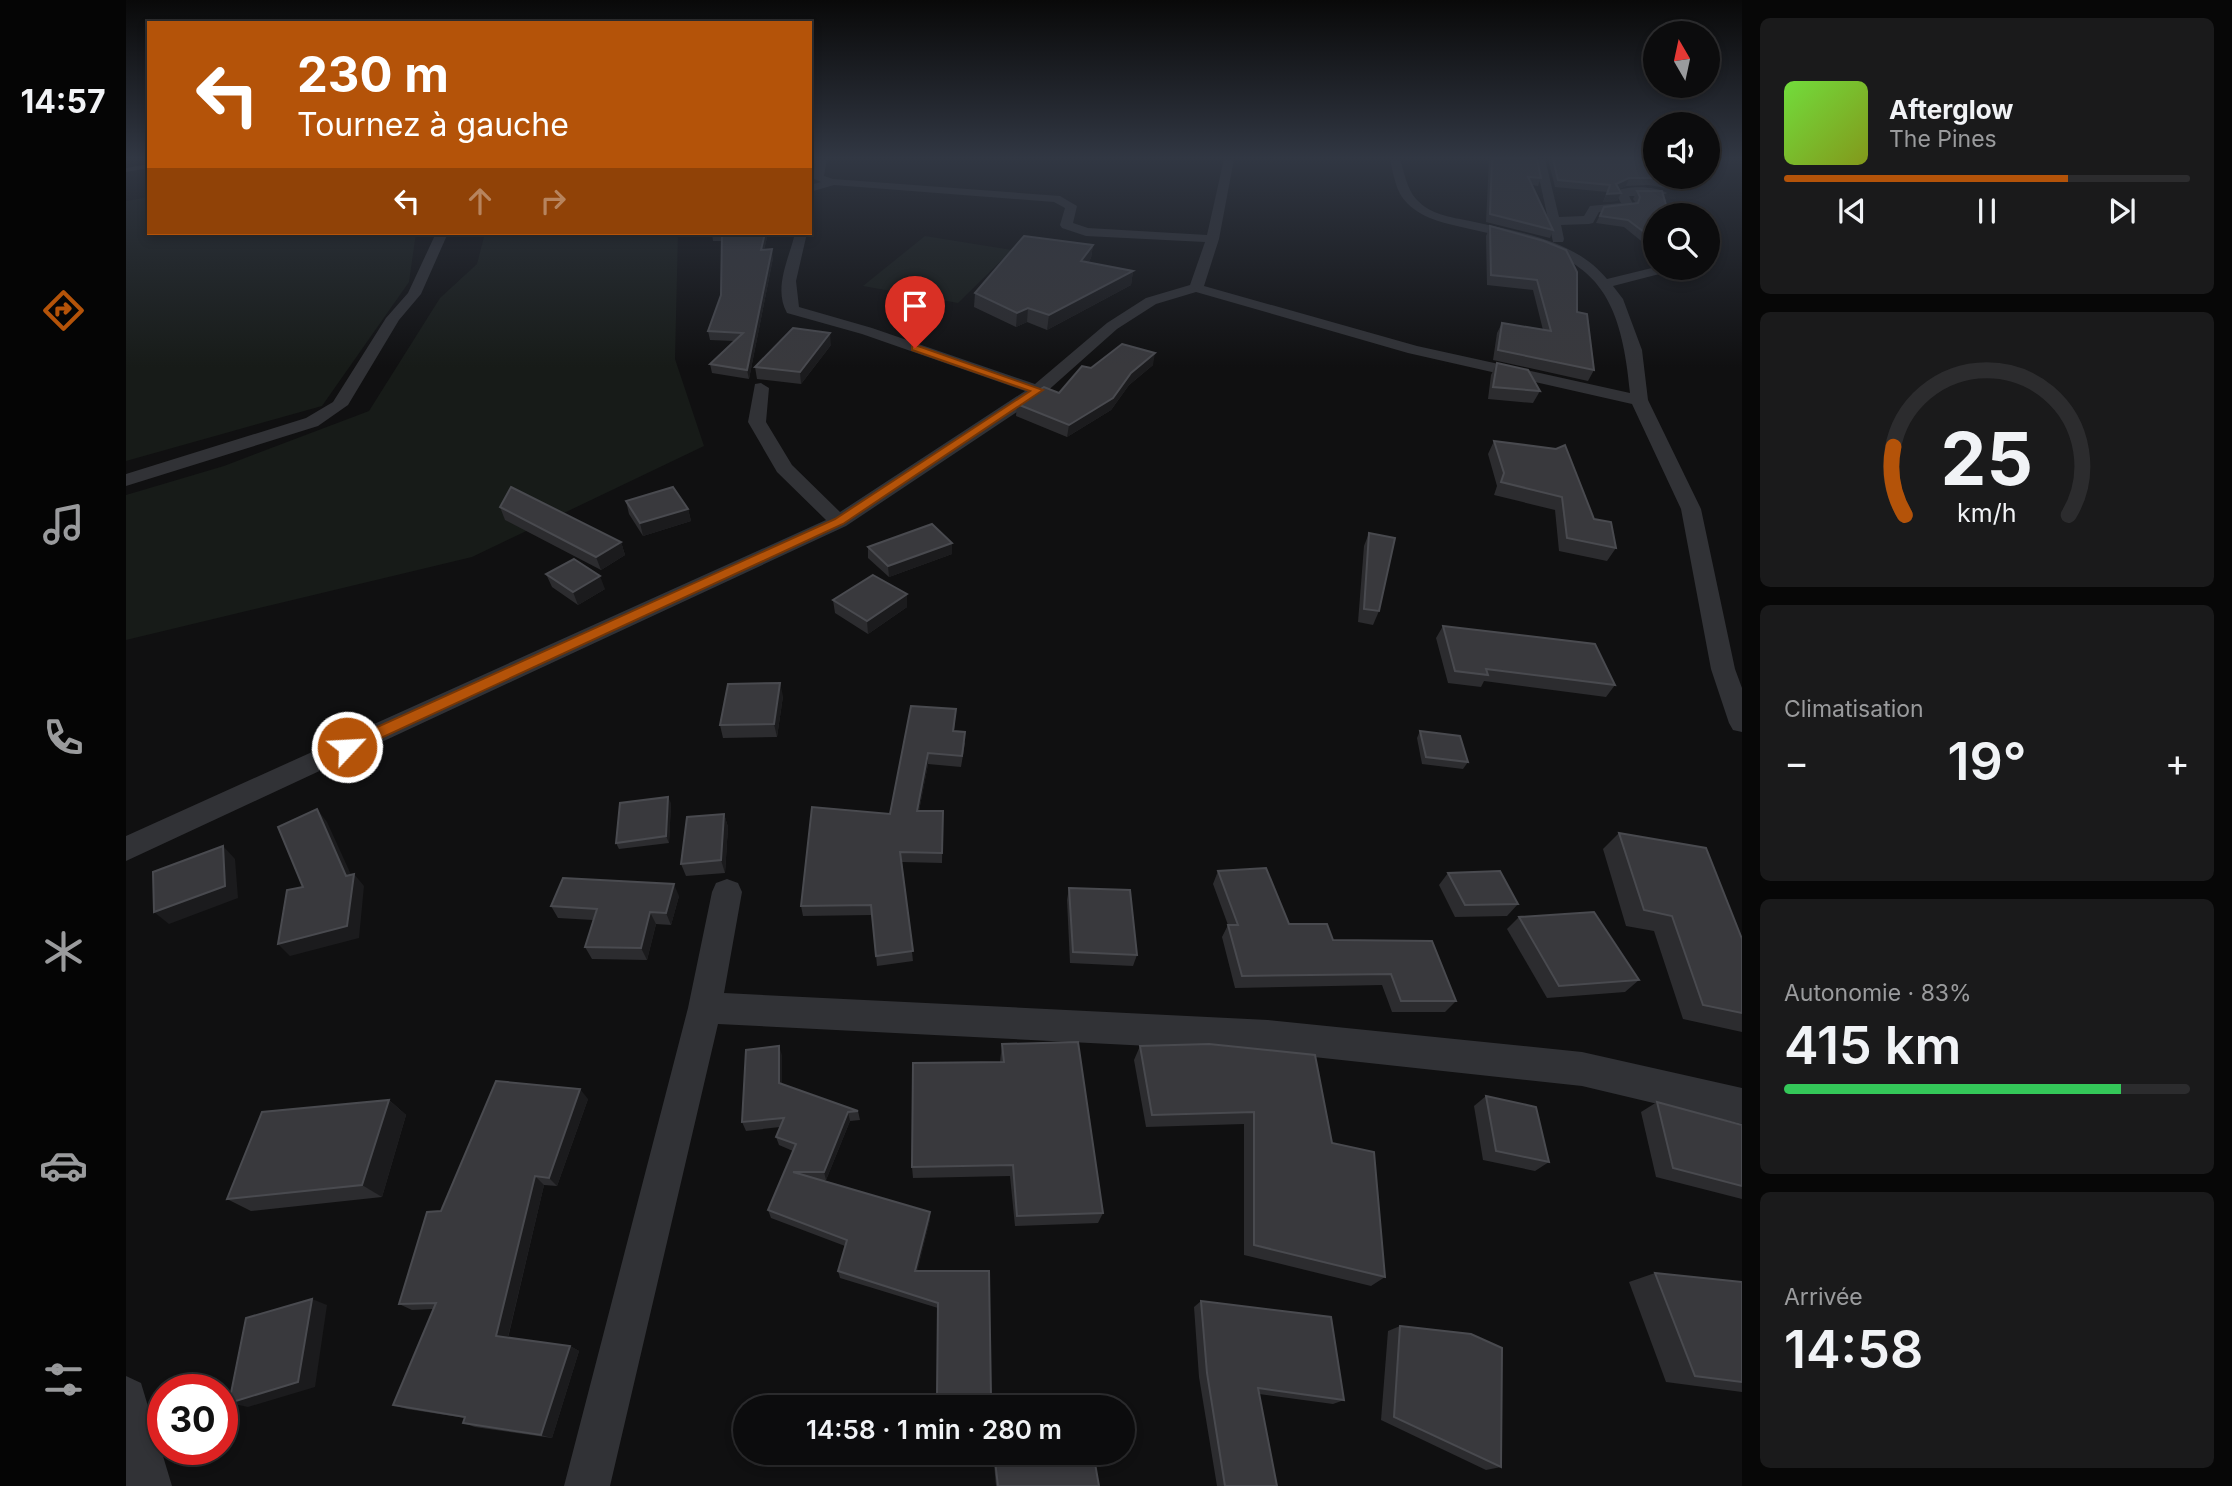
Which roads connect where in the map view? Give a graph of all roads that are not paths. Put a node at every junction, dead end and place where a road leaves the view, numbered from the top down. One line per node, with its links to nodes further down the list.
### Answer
1 (1076, 228): 7 (street)
2 (1215, 228): 7 (street)
3 (1486, 228): 8 (street)
4 (1556, 228): 8 (street)
5 (441, 235): 15 (street)
6 (801, 235): 13 (street)
7 (1213, 239): 11 (street)
8 (1560, 249): 10 (street)
9 (1643, 274): 10 (street)
10 (1604, 284): 14 (street)
11 (1196, 288): 13 (street); 14 (street)
12 (761, 388): 16 (street)
13 (1038, 390): 16 (street)
14 (1640, 400): 17 (street)
15 (126, 480)
16 (839, 522): 18 (street)
17 (1742, 723)
18 (126, 849)
19 (727, 892): 20 (street)
20 (705, 1008): 21 (street); 24 (street)
21 (1742, 1106)
22 (126, 1398): 23 (street)
23 (149, 1486)
24 (587, 1486)

